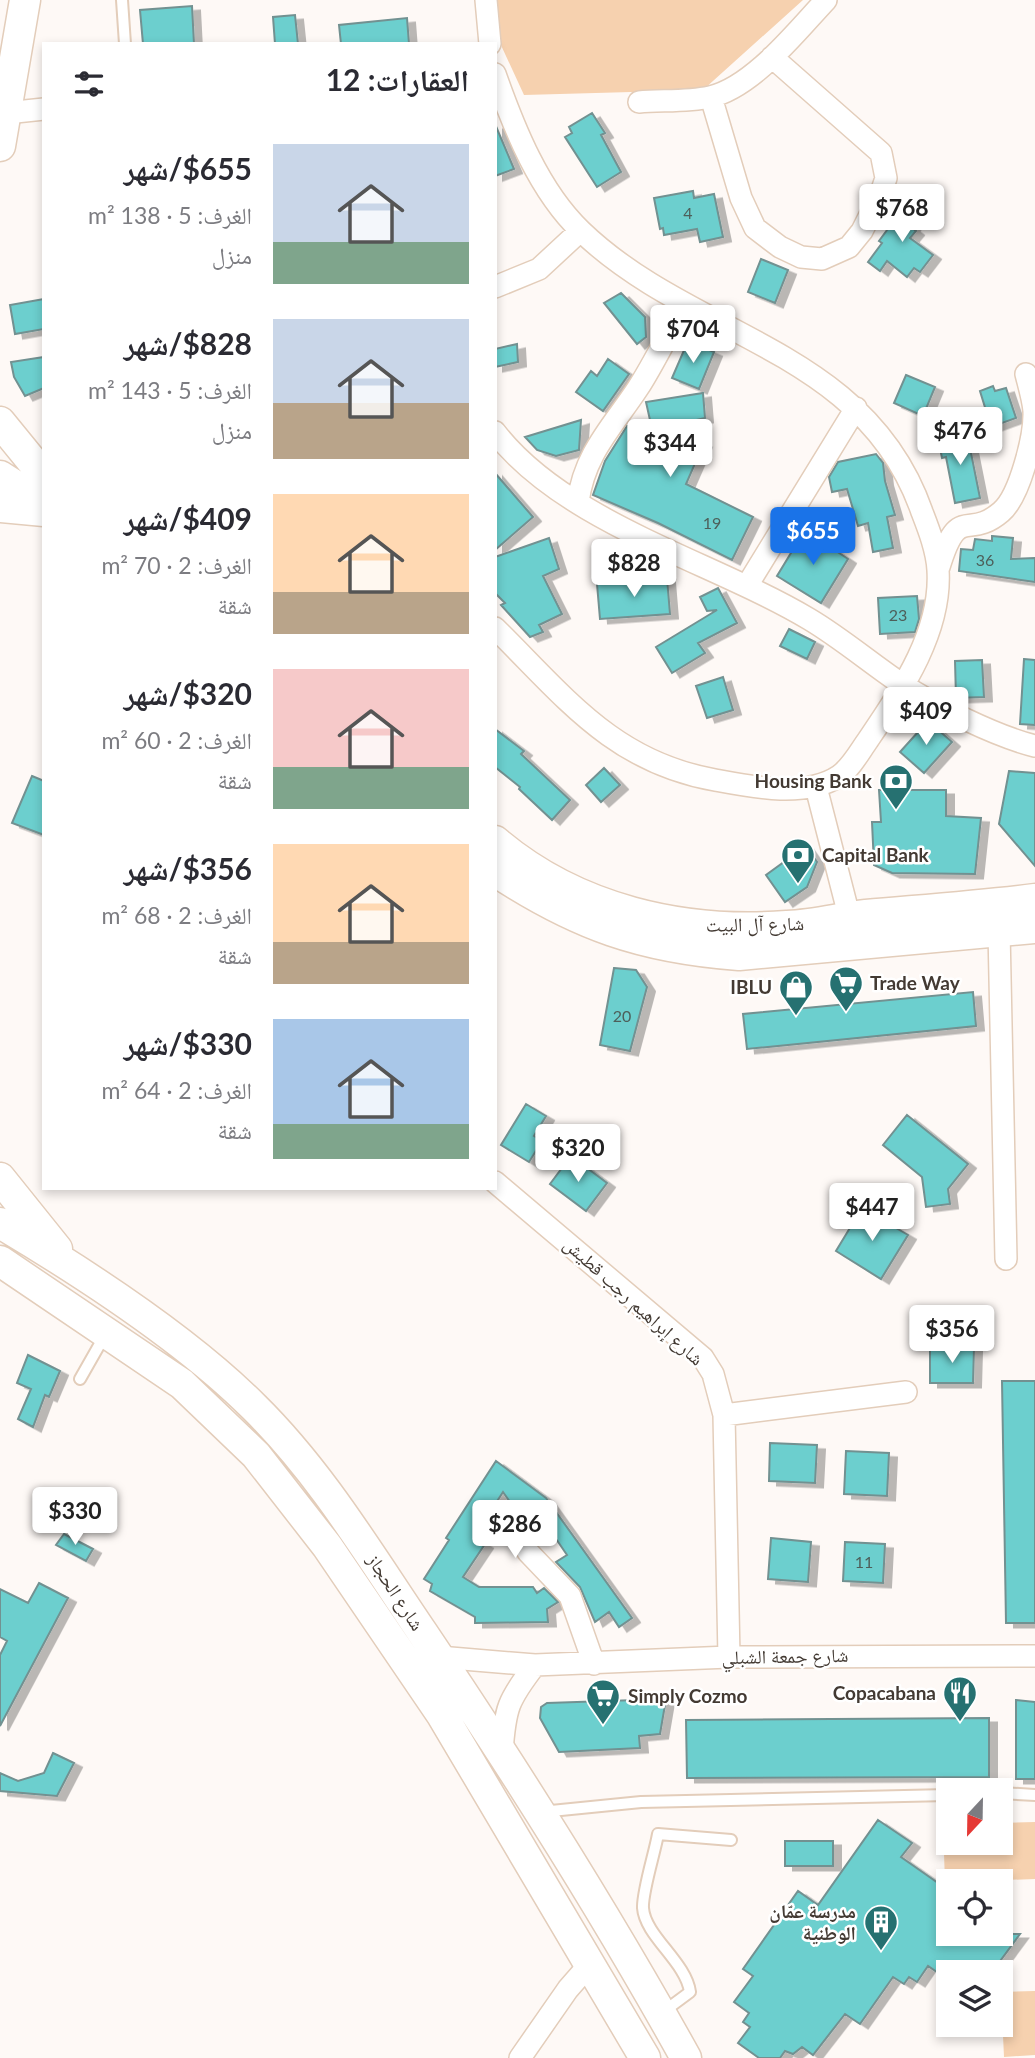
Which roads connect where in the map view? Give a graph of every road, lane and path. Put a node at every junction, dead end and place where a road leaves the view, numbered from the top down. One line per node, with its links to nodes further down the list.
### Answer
1 (25, 0): 12 (main road)
2 (122, 0): 5 (lane)
3 (486, 0): 6 (street)
4 (826, 0): 7 (street)
5 (125, 42)
6 (490, 42)
7 (772, 57): 9 (street); 9 (street)
8 (497, 79): 14 (street)
9 (711, 97): 10 (street)
10 (639, 102)
11 (42, 109): 12 (street)
12 (6, 113): 13 (main road)
13 (0, 146)
14 (580, 231): 15 (street); 16 (street)
15 (497, 286)
16 (684, 306): 18 (street); 24 (street)
17 (1026, 374): 28 (street)
18 (856, 408): 28 (street); 29 (street)
19 (0, 422): 22 (main road)
20 (497, 434): 24 (street)
21 (0, 445): 22 (main road)
22 (42, 472)
23 (0, 476): 25 (main road)
24 (578, 502): 29 (street)
25 (42, 503)
26 (0, 507): 27 (main road)
27 (42, 511)
28 (939, 569): 31 (street)
29 (748, 584): 31 (street)
30 (497, 630): 33 (street)
31 (903, 685): 32 (street); 33 (street)
32 (1035, 746)
33 (816, 787): 38 (street)
34 (497, 843): 38 (main road, شارع آل البيت)
35 (497, 872): 38 (main road, شارع آل البيت)
36 (1035, 900): 38 (main road, شارع آل البيت)
37 (1035, 928): 39 (main road, شارع آل البيت)
38 (853, 931): 39 (main road, شارع آل البيت)
39 (999, 931): 43 (street)
40 (0, 1178): 45 (main road)
41 (497, 1184): 49 (street, شارع إبراهيم رجب قطيش)
42 (0, 1223): 45 (main road, شارع الحجاز)
43 (1006, 1259)
44 (0, 1261): 46 (main road, شارع الحجاز)
45 (68, 1263): 52 (main road, شارع الحجاز)
46 (106, 1333): 47 (lane); 62 (main road, شارع الحجاز)
47 (80, 1379)
48 (906, 1392): 49 (street)
49 (724, 1415): 53 (street, شارع إبراهيم رجب قطيش)
50 (528, 1552): 54 (street)
51 (1035, 1656): 53 (street, شارع جمعة الشبلي)
52 (439, 1657): 55 (street, شارع جمعة الشبلي); 56 (main road, شارع الحجاز)
53 (729, 1657): 54 (street, شارع جمعة الشبلي)
54 (594, 1664): 55 (street, شارع جمعة الشبلي)
55 (535, 1665): 56 (street)
56 (502, 1752): 60 (main road, شارع الحجاز)
57 (1013, 1793): 58 (lane)
58 (1035, 1794)
59 (936, 1795): 60 (lane)
60 (538, 1812): 63 (main road, شارع الحجاز)
61 (731, 1840): 63 (lane)
62 (589, 1965): 64 (street); 65 (main road, شارع الحجاز)
63 (661, 2013): 66 (main road, شارع الحجاز)
64 (520, 2058)
65 (645, 2058)
66 (686, 2058)

